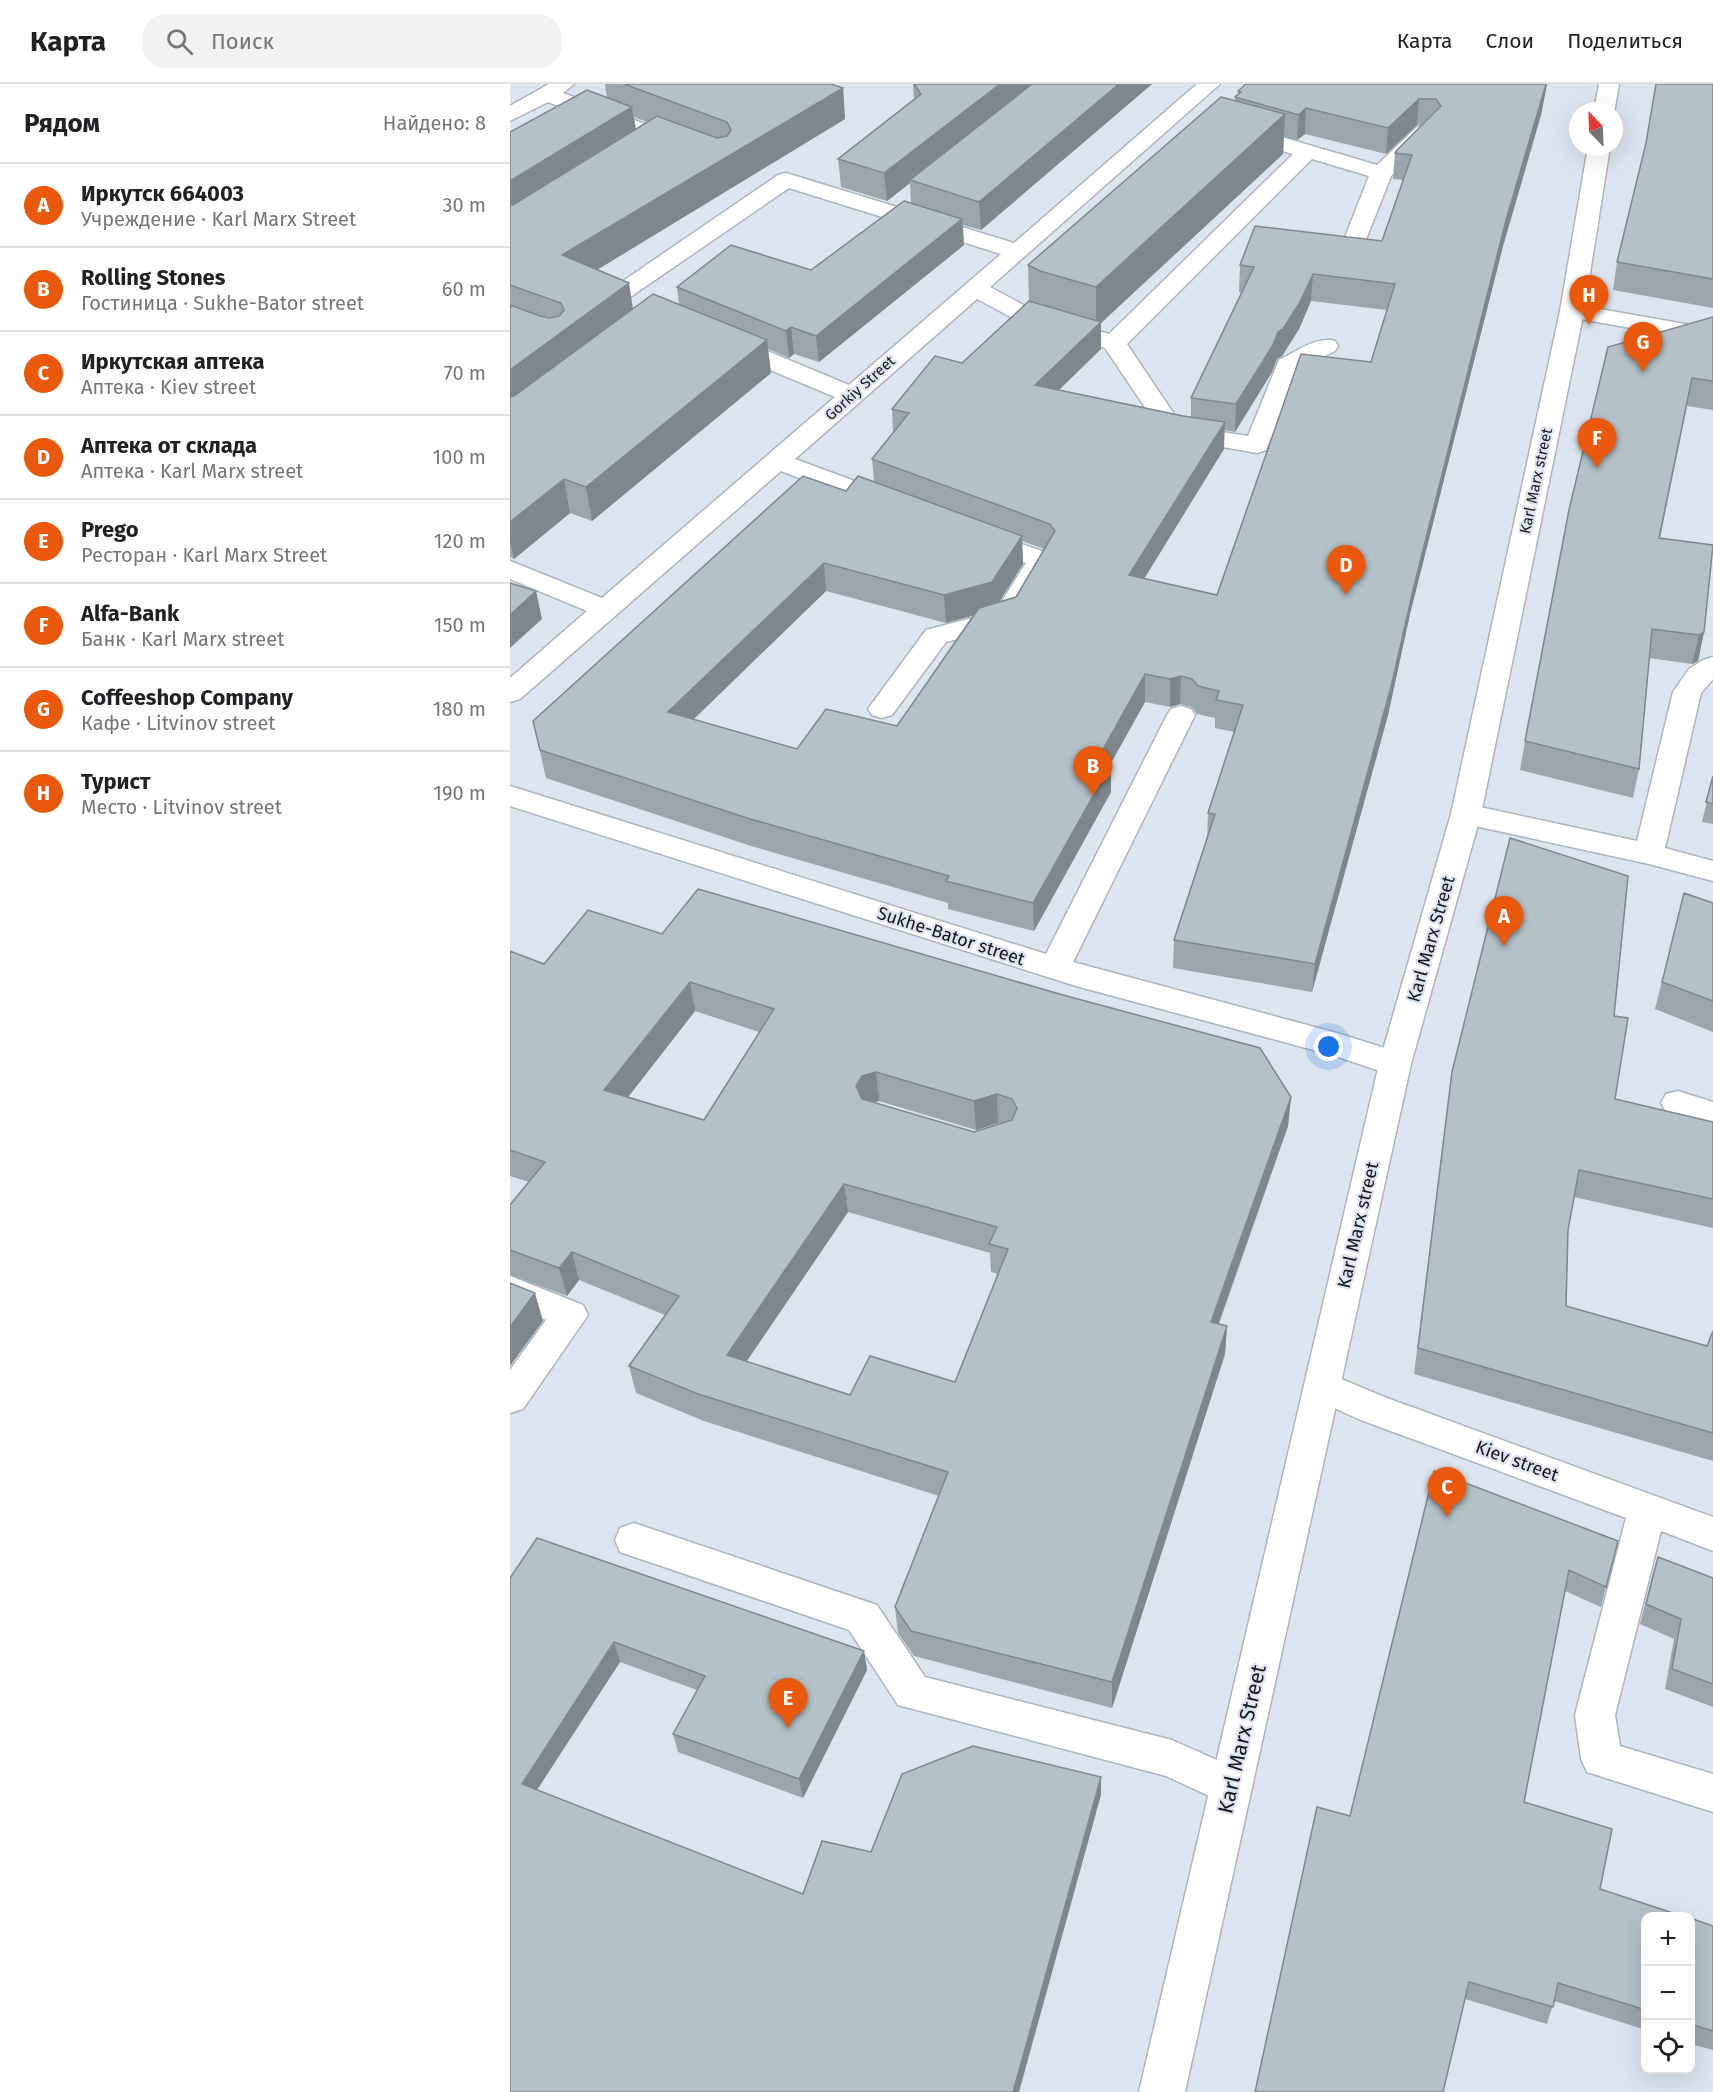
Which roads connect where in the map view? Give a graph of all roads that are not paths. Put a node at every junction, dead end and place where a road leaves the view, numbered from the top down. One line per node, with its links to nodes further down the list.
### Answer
1 (1210, 84): 20 (street, Gorkiy Street)
2 (1609, 84): 4 (street)
3 (555, 89): 5 (street); 6 (street)
4 (1606, 102)
5 (590, 111): 7 (street); 10 (street)
6 (510, 115)
7 (570, 122)
8 (1217, 127): 12 (street)
9 (1425, 132): 15 (street)
10 (659, 137): 11 (street); 13 (street)
11 (639, 150)
12 (1308, 151): 15 (street); 27 (street)
13 (701, 153)
14 (1598, 156): 24 (street, Karl Marx street)
15 (1381, 173): 21 (street)
16 (910, 197): 17 (street)
17 (883, 218): 18 (street); 20 (street)
18 (693, 243): 19 (street); 23 (street)
19 (715, 250)
20 (1016, 251): 22 (street, Gorkiy Street)
21 (1350, 255)
22 (974, 288): 27 (street); 29 (street, Gorkiy Street)
23 (635, 305)
24 (1572, 311): 26 (street); 40 (street, Karl Marx street)
25 (708, 336): 29 (street)
26 (1713, 336)
27 (1114, 343): 28 (street)
28 (1326, 346)
29 (851, 395): 30 (street, Gorkiy Street)
30 (778, 461): 31 (street); 34 (street, Gorkiy Street)
31 (911, 511)
32 (954, 527): 37 (street)
33 (510, 569): 34 (street)
34 (607, 610): 36 (street, Gorkiy Street)
35 (1713, 666): 41 (street)
36 (510, 693)
37 (882, 709)
38 (1181, 715): 43 (street)
39 (510, 796): 43 (street, Sukhe-Bator street)
40 (1466, 814): 41 (street); 44 (street, Karl Marx Street)
41 (1649, 854): 42 (street)
42 (1713, 872)
43 (1054, 968): 44 (street, Sukhe-Bator street)
44 (1395, 1064): 48 (street, Karl Marx street)
45 (1678, 1103): 46 (street)
46 (1713, 1115)
47 (510, 1290): 49 (street)
48 (1322, 1386): 50 (street, Kiev street); 53 (street, Karl Marx Street)
49 (510, 1398)
50 (1647, 1509): 51 (street, Kiev street); 54 (street)
51 (1713, 1534)
52 (634, 1540): 53 (street)
53 (1231, 1787): 55 (street, Karl Marx Street)
54 (1713, 1793)
55 (1162, 2092)

